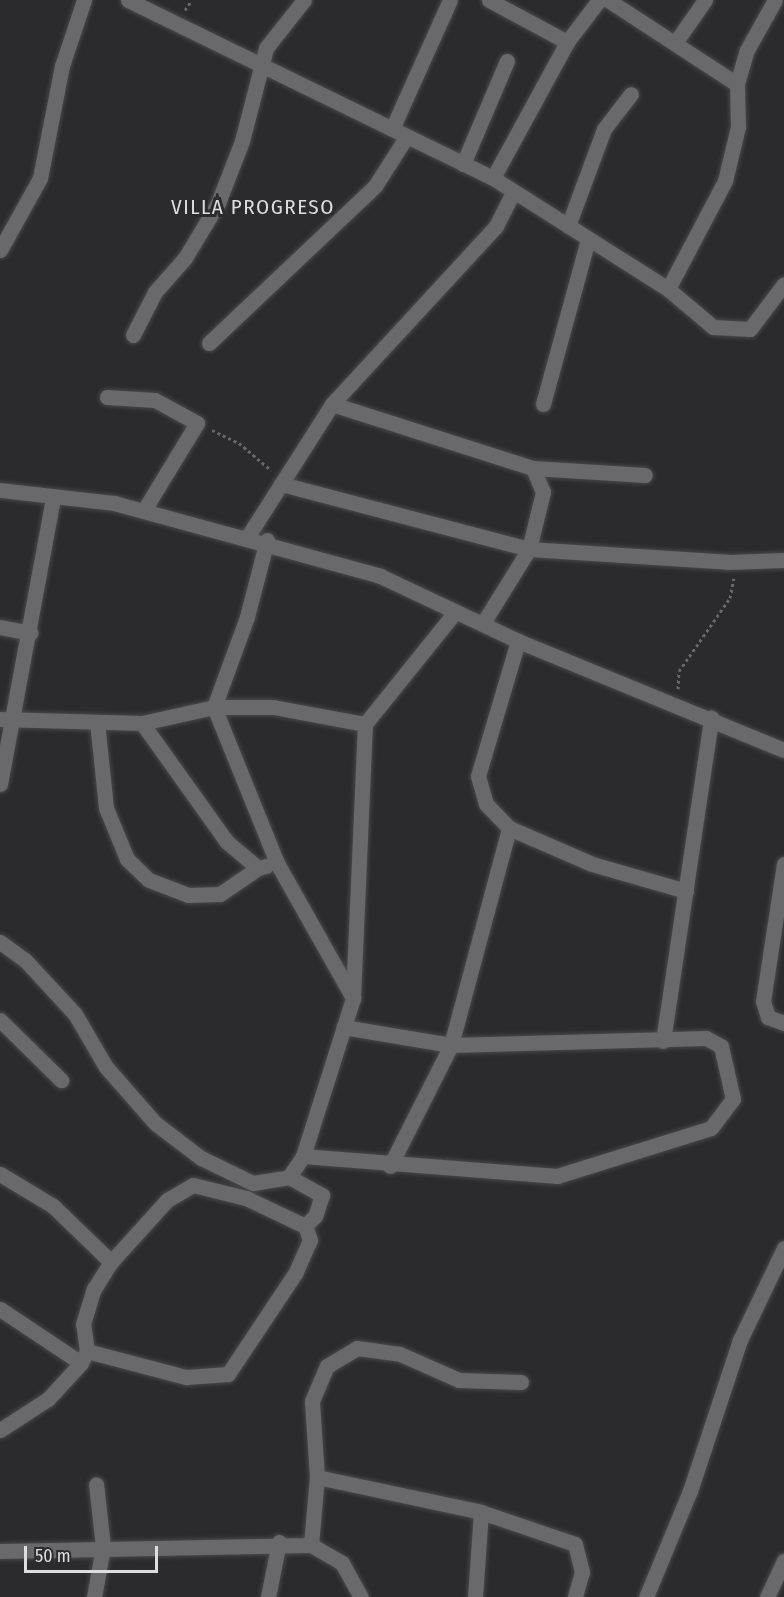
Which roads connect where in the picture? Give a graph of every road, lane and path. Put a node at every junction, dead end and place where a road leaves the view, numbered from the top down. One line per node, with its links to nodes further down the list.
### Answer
1 (84, 0): 23 (street)
2 (128, 0): 13 (street)
3 (303, 0): 13 (street)
4 (450, 0): 16 (street)
5 (489, 0): 11 (street)
6 (599, 0): 11 (street)
7 (608, 0): 10 (street)
8 (705, 0): 10 (street)
9 (775, 0): 14 (street)
10 (677, 40): 14 (street)
11 (567, 42): 19 (street)
12 (507, 61): 18 (street)
13 (260, 65): 16 (street); 26 (street)
14 (737, 84): 25 (street)
15 (631, 94): 21 (street)
16 (392, 129): 17 (street)
17 (408, 136): 18 (street); 27 (street)
18 (463, 164): 19 (street)
19 (493, 178): 20 (street)
20 (513, 192): 21 (street); 29 (street)
21 (568, 226): 22 (street)
22 (588, 239): 25 (street); 30 (street)
23 (0, 250)
24 (784, 284): 25 (street)
25 (668, 289)
26 (133, 335)
27 (209, 343)
28 (107, 397): 31 (street)
29 (332, 404): 32 (street); 34 (street)
30 (543, 404)
31 (197, 423): 34 (path); 37 (street)
32 (533, 468): 33 (street); 40 (street)
33 (645, 475)
34 (281, 484): 38 (street); 40 (street)
35 (0, 490): 36 (street)
36 (53, 496): 37 (street); 46 (street)
37 (144, 510): 38 (street)
38 (248, 536): 39 (street)
39 (267, 540): 43 (street); 49 (street)
40 (529, 549): 42 (street); 44 (street)
41 (784, 560): 42 (street)
42 (728, 562): 48 (path)
43 (455, 612): 44 (street); 54 (street)
44 (483, 623): 47 (street)
45 (0, 627): 46 (street)
46 (30, 633): 51 (street)
47 (518, 641): 48 (street); 57 (street)
48 (679, 703): 50 (street)
49 (214, 707): 53 (street); 54 (street); 58 (street)
50 (711, 718): 55 (street); 61 (street)
51 (7, 720): 52 (street); 56 (street)
52 (97, 722): 53 (street); 60 (street)
53 (142, 723): 60 (street)
54 (365, 724): 63 (street)
55 (784, 750)
56 (0, 784)
57 (509, 828): 61 (street); 68 (street)
58 (277, 863): 60 (street); 63 (street)
59 (784, 864): 65 (street)
60 (258, 868)
61 (686, 891): 67 (street)
62 (0, 942): 73 (street)
63 (353, 998): 66 (street)
64 (0, 1020): 69 (street)
65 (784, 1023)
66 (344, 1027): 68 (street); 70 (street)
67 (663, 1041): 68 (street); 71 (street)
68 (451, 1045): 71 (street)
69 (61, 1080)
70 (303, 1156): 71 (street); 73 (street)
71 (390, 1166)
72 (0, 1173): 76 (street)
73 (289, 1177): 74 (street)
74 (305, 1226): 76 (street); 78 (street)
75 (784, 1248): 94 (street)
76 (111, 1262): 78 (street)
77 (0, 1309): 78 (street)
78 (84, 1357): 80 (street)
79 (521, 1382): 81 (street)
80 (0, 1430)
81 (317, 1478): 83 (street); 85 (street)
82 (96, 1484): 86 (street)
83 (481, 1512): 92 (street); 93 (street)
84 (279, 1542): 85 (street); 86 (street); 90 (street)
85 (311, 1545): 91 (street)
86 (103, 1547): 87 (street); 89 (street)
87 (0, 1551)
88 (784, 1561): 95 (street)
89 (94, 1597)
90 (268, 1597)
91 (361, 1597)
92 (475, 1597)
93 (575, 1597)
94 (646, 1597)
95 (767, 1597)

